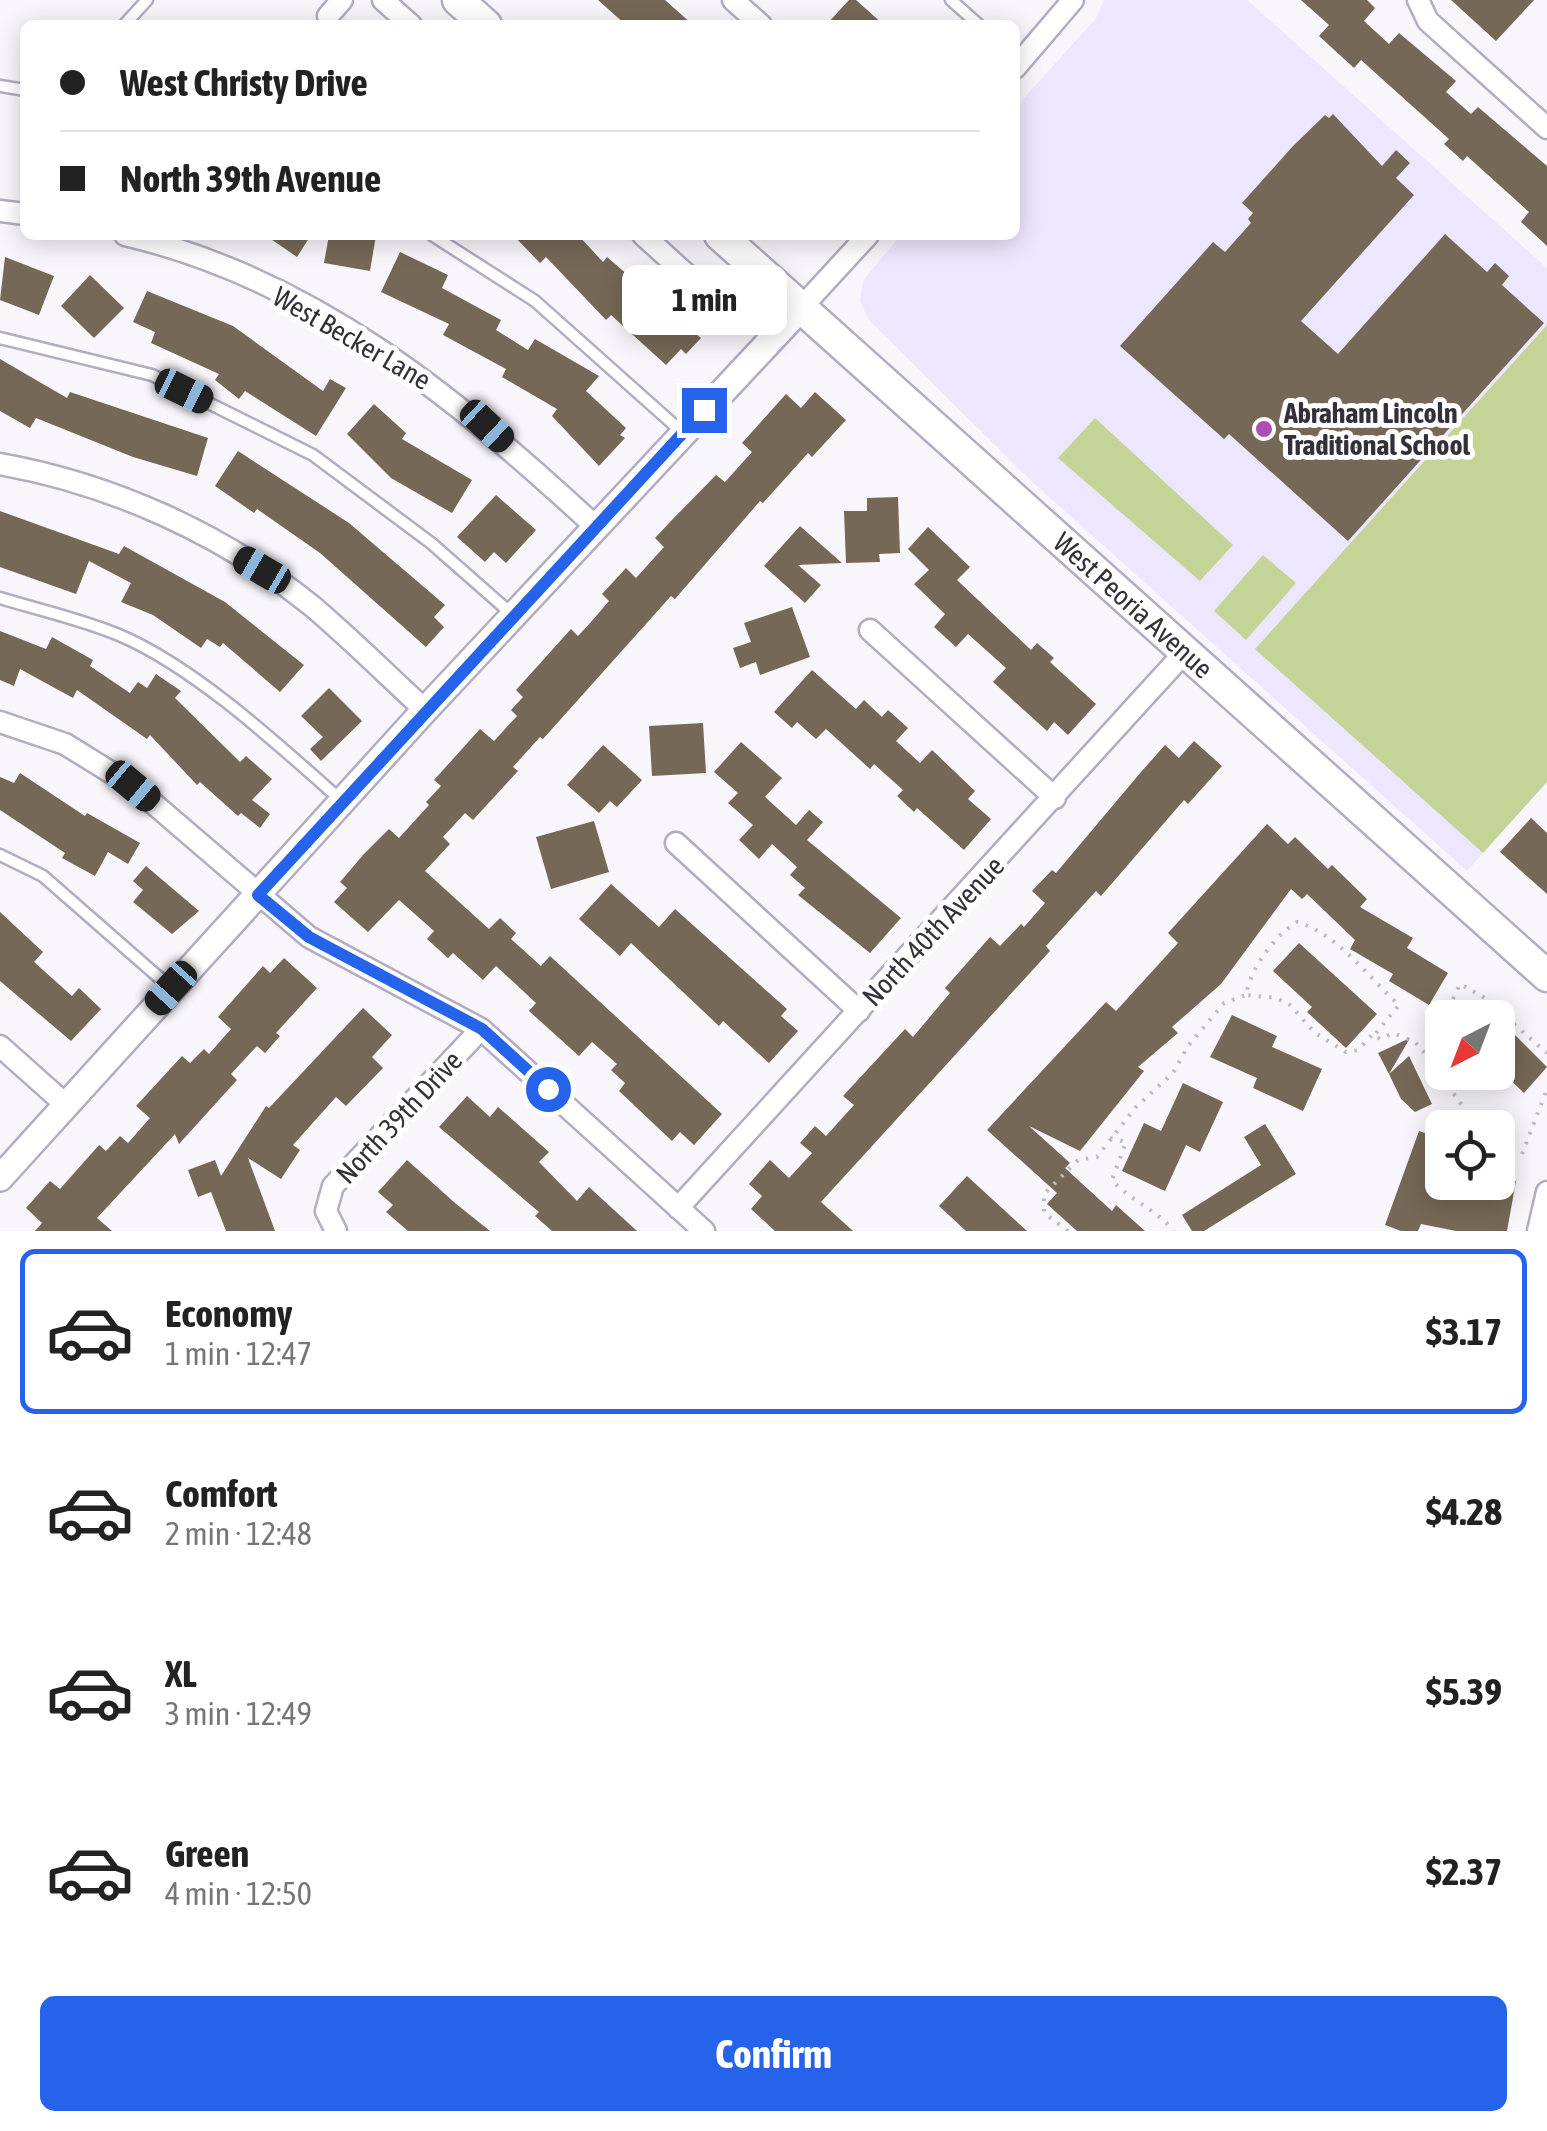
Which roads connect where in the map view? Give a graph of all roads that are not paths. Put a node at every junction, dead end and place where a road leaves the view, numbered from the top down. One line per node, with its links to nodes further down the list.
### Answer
1 (147, 0): 8 (lane)
2 (384, 0): 9 (street)
3 (458, 0): 10 (main road)
4 (734, 0): 11 (street)
5 (951, 0): 12 (lane)
6 (1073, 0): 13 (street)
7 (1418, 0): 14 (street)
8 (129, 20)
9 (406, 20)
10 (480, 20)
11 (756, 20)
12 (973, 20)
13 (1020, 59)
14 (1547, 128)
15 (140, 240): 25 (street, West Becker Lane)
16 (440, 240): 23 (lane)
17 (649, 240): 21 (street)
18 (726, 240): 20 (main road, West Peoria Avenue)
19 (863, 240): 20 (street)
20 (801, 308): 23 (street); 29 (main road, West Peoria Avenue)
21 (730, 314)
22 (0, 338): 27 (lane)
23 (683, 432): 25 (street)
24 (0, 464): 30 (street)
25 (596, 527): 27 (street)
26 (0, 598): 33 (lane)
27 (514, 615): 30 (street)
28 (870, 630): 32 (street)
29 (1185, 652): 32 (street, North 40th Avenue); 37 (main road, West Peoria Avenue)
30 (426, 710): 33 (street)
31 (0, 722): 36 (street)
32 (1054, 798): 39 (street, North 40th Avenue)
33 (344, 802): 36 (street)
34 (676, 843): 39 (street)
35 (0, 855): 38 (lane)
36 (258, 895): 38 (street); 40 (street)
37 (1547, 976)
38 (171, 988): 42 (street)
39 (859, 1011): 45 (street, North 40th Avenue)
40 (482, 1029): 45 (street); 46 (street, North 39th Drive)
41 (0, 1046): 42 (street)
42 (66, 1104): 43 (street)
43 (0, 1178)
44 (1547, 1192): 48 (street)
45 (678, 1208): 47 (street)
46 (336, 1231)
47 (704, 1231)
48 (1538, 1231)

